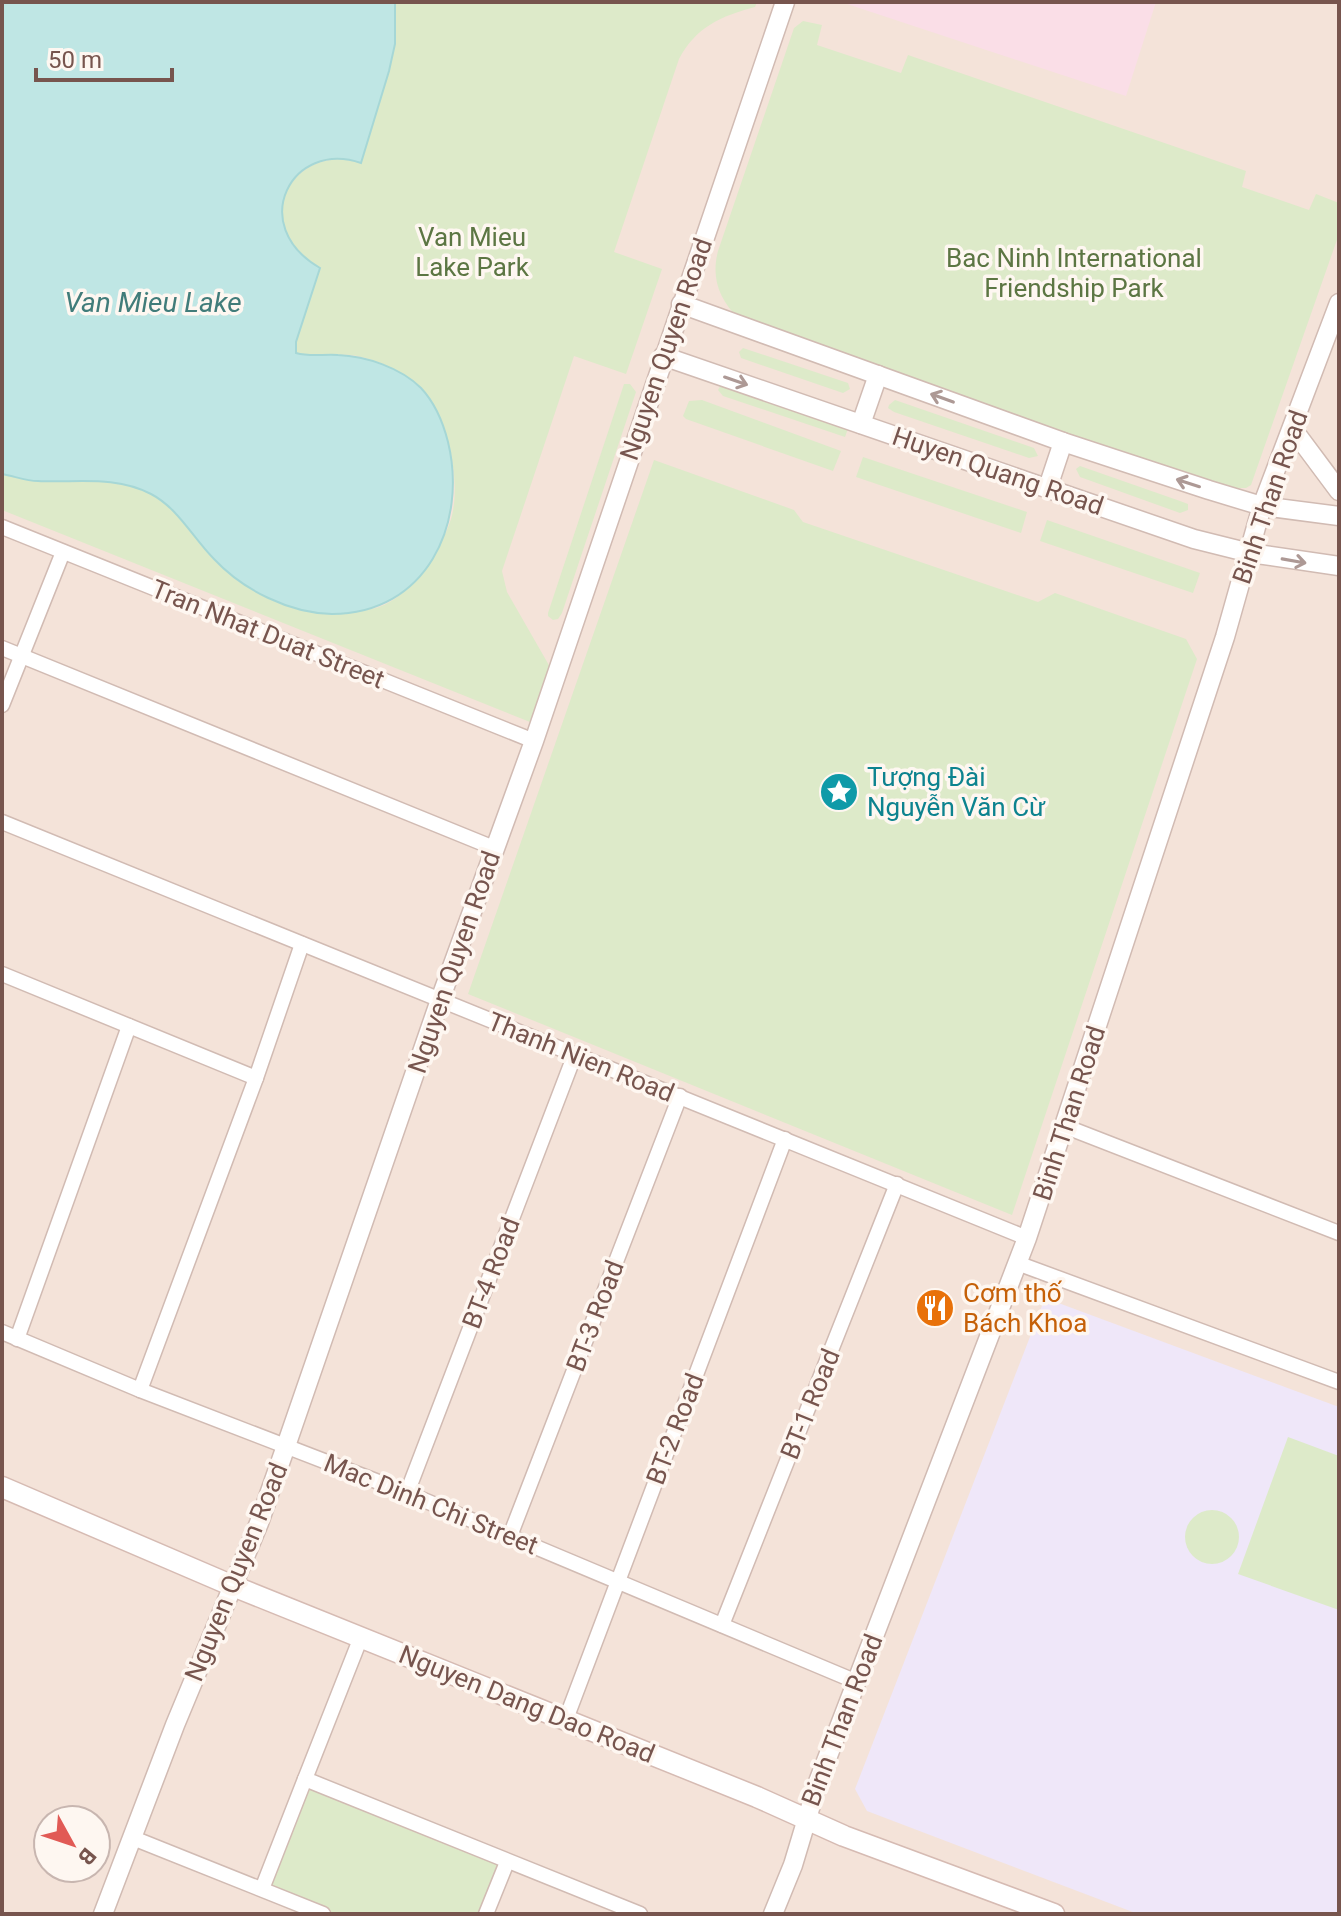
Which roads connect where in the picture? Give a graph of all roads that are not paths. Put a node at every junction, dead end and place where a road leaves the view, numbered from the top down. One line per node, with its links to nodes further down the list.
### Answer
1 (785, 2): 3 (street, Nguyen Quyen Road)
2 (1339, 303): 7 (street, Binh Than Road)
3 (681, 304): 4 (street, Nguyen Quyen Road); 5 (street, Huyen Quang Road)
4 (663, 356): 6 (street, Huyen Quang Road, one-way to 6); 20 (street, Nguyen Quyen Road)
5 (878, 375): 6 (street); 8 (street, Huyen Quang Road, one-way to 5)
6 (861, 424): 9 (street, Huyen Quang Road)
7 (1292, 428): 10 (street); 11 (street, Binh Than Road)
8 (1063, 442): 9 (street); 11 (street, Huyen Quang Road, one-way to 8)
9 (1048, 487): 15 (street, Huyen Quang Road)
10 (1339, 491)
11 (1262, 506): 12 (street, Huyen Quang Road); 15 (street, Binh Than Road)
12 (1339, 516)
13 (2, 527): 14 (street, Tran Nhat Duat Street)
14 (63, 552): 18 (street); 20 (street, Tran Nhat Duat Street)
15 (1250, 553): 16 (street, Huyen Quang Road, one-way to 16); 30 (street, Binh Than Road)
16 (1339, 566)
17 (2, 648): 18 (street)
18 (22, 656): 19 (street); 22 (street)
19 (2, 705)
20 (534, 741): 22 (street, Nguyen Quyen Road)
21 (2, 822): 23 (street, Thanh Nien Road)
22 (494, 848): 25 (street, Nguyen Quyen Road)
23 (302, 944): 25 (street, Thanh Nien Road); 28 (street)
24 (2, 974): 26 (street)
25 (440, 1000): 27 (street, Thanh Nien Road); 40 (street, Nguyen Quyen Road)
26 (129, 1026): 28 (street); 37 (street)
27 (575, 1054): 29 (street, Thanh Nien Road); 42 (street, BT-4 Road)
28 (256, 1078): 39 (street)
29 (680, 1096): 31 (street, Thanh Nien Road); 43 (street, BT-3 Road)
30 (1064, 1126): 33 (street); 34 (street, Binh Than Road)
31 (785, 1139): 32 (street, Thanh Nien Road); 44 (street, BT-2 Road)
32 (897, 1184): 34 (street, Thanh Nien Road); 46 (street, BT-1 Road)
33 (1339, 1233)
34 (1027, 1238): 35 (street, Binh Than Road)
35 (1017, 1263): 38 (street); 48 (street, Binh Than Road)
36 (2, 1332): 37 (street, Mac Dinh Chi Street)
37 (17, 1339): 39 (street, Mac Dinh Chi Street)
38 (1339, 1382)
39 (140, 1390): 40 (street, Mac Dinh Chi Street)
40 (286, 1446): 42 (street, Mac Dinh Chi Street); 45 (street, Nguyen Quyen Road)
41 (2, 1487): 45 (main road, Nguyen Dang Dao Road)
42 (407, 1493): 43 (street, Mac Dinh Chi Street)
43 (510, 1536): 44 (street, Mac Dinh Chi Street)
44 (618, 1580): 46 (street, Mac Dinh Chi Street); 49 (street, BT-2 Road)
45 (233, 1586): 47 (main road, Nguyen Dang Dao Road); 52 (street, Nguyen Quyen Road)
46 (722, 1625): 48 (street, Mac Dinh Chi Street)
47 (361, 1637): 49 (main road, Nguyen Dang Dao Road); 50 (street)
48 (857, 1682): 51 (street, Binh Than Road)
49 (566, 1719): 51 (main road, Nguyen Dang Dao Road)
50 (305, 1779): 53 (street); 54 (street)
51 (805, 1818): 60 (street, Binh Than Road); 61 (main road, Nguyen Dang Dao Road)
52 (133, 1838): 54 (street); 56 (street, Nguyen Quyen Road)
53 (507, 1862): 55 (street); 58 (street)
54 (262, 1889): 57 (street)
55 (608, 1908): 59 (street)
56 (103, 1914)
57 (323, 1914)
58 (486, 1914)
59 (640, 1914)
60 (773, 1914)
61 (1054, 1914)

